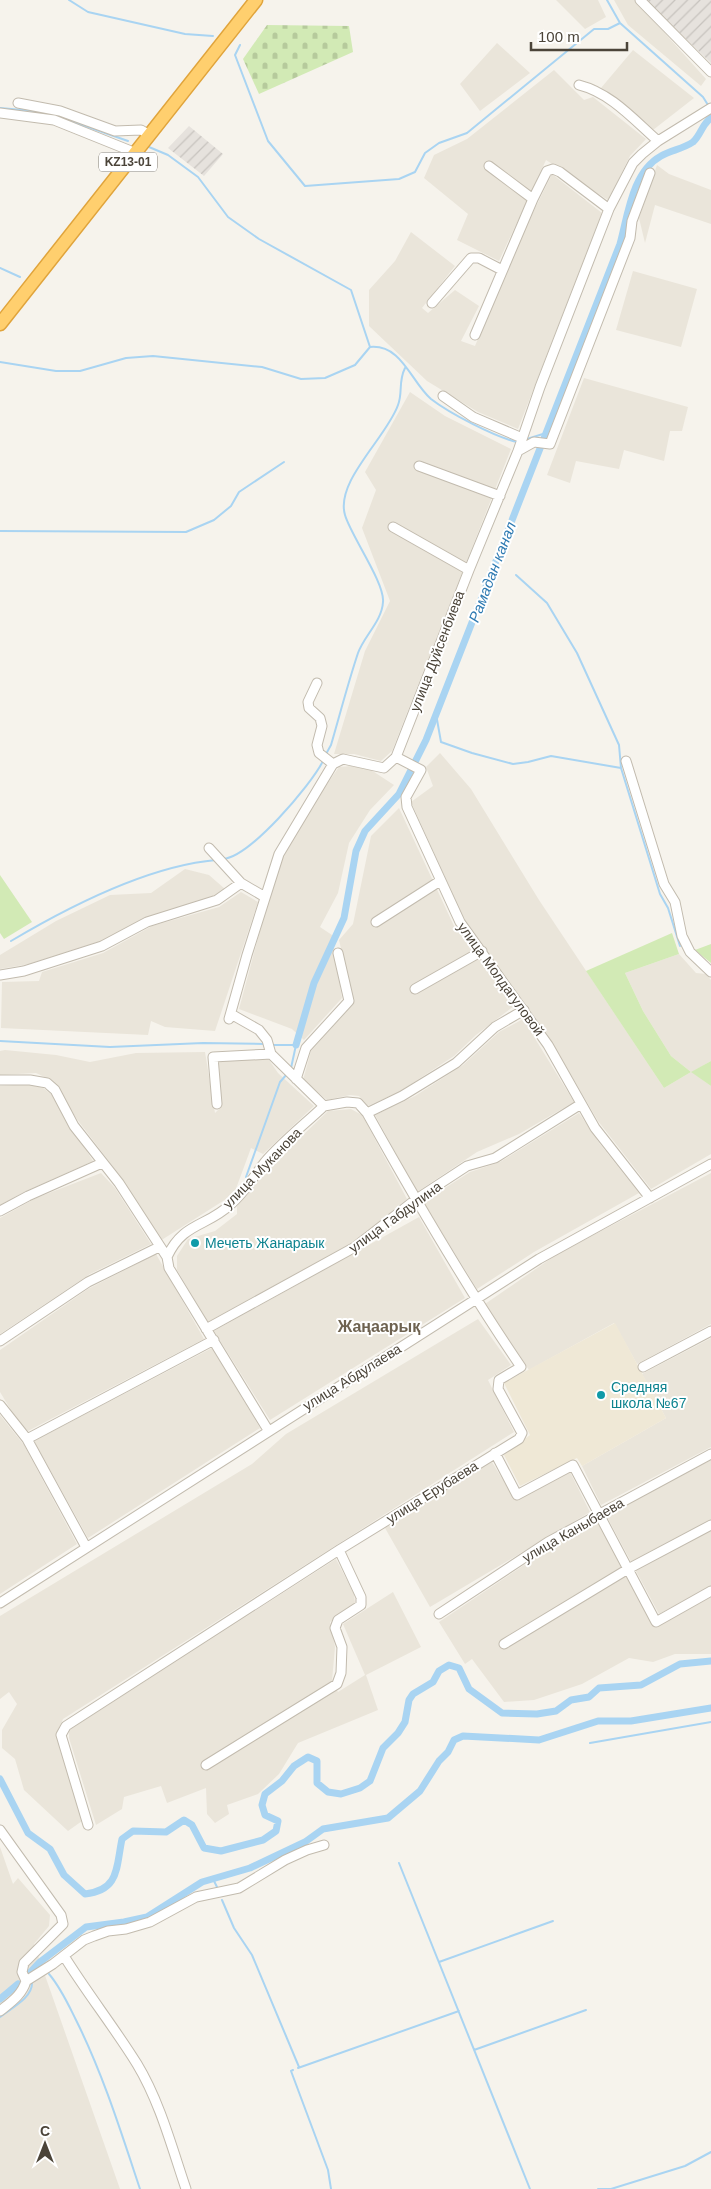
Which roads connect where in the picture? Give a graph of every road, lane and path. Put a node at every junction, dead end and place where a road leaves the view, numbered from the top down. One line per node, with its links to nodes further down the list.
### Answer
1 (256, 0): 8 (highway, KZ13-01)
2 (640, 0): 3 (street)
3 (711, 72)
4 (579, 85): 9 (street)
5 (18, 102): 8 (street)
6 (711, 108): 9 (street, улица Дуйсенбиева)
7 (0, 113): 10 (street)
8 (150, 135): 10 (highway, KZ13-01)
9 (658, 141): 14 (street, улица Дуйсенбиева)
10 (136, 152): 17 (highway, KZ13-01)
11 (489, 166): 13 (street)
12 (650, 173): 21 (street)
13 (533, 199): 14 (street); 15 (street)
14 (609, 209): 20 (street, улица Дуйсенбиева)
15 (502, 270): 16 (street); 18 (street)
16 (432, 302)
17 (0, 324)
18 (475, 335)
19 (443, 396): 20 (street)
20 (522, 438): 21 (street, улица Дуйсенбиева)
21 (518, 451): 23 (street, улица Дуйсенбиева)
22 (419, 466): 23 (street)
23 (500, 496): 25 (street, улица Дуйсенбиева)
24 (393, 527): 25 (street)
25 (469, 570): 27 (street, улица Дуйсенбиева)
26 (317, 683): 29 (street)
27 (396, 758): 29 (street); 31 (street, улица Молдагуловой)
28 (626, 761): 37 (street)
29 (333, 764): 33 (street)
30 (209, 848): 32 (street)
31 (440, 881): 34 (street); 35 (street, улица Молдагуловой)
32 (241, 883): 33 (street); 38 (street)
33 (266, 896): 41 (street)
34 (376, 922)
35 (482, 951): 39 (street); 40 (street, улица Молдагуловой)
36 (338, 954): 42 (street)
37 (711, 972)
38 (0, 975)
39 (416, 989)
40 (524, 1010): 45 (street, улица Молдагуловой); 47 (street)
41 (271, 1054): 42 (street); 44 (street)
42 (296, 1079): 46 (street)
43 (0, 1080): 48 (street)
44 (217, 1104)
45 (581, 1104): 50 (street, улица Молдагуловой); 51 (street, улица Габдулина)
46 (324, 1106): 47 (street); 54 (street, улица Муканова)
47 (367, 1113): 51 (street, улица Ерубаева)
48 (102, 1163): 52 (street); 53 (street)
49 (711, 1164): 50 (street, улица Абдулаева)
50 (650, 1198): 55 (street, улица Абдулаева)
51 (416, 1200): 55 (street, улица Ерубаева); 56 (street, улица Габдулина)
52 (0, 1211)
53 (159, 1247): 54 (street); 59 (street)
54 (168, 1258): 56 (street)
55 (476, 1300): 62 (street, улица Абдулаева); 64 (street, улица Ерубаева)
56 (206, 1328): 58 (street)
57 (711, 1331): 60 (street)
58 (214, 1340): 62 (street); 63 (street)
59 (0, 1341)
60 (643, 1367)
61 (0, 1405): 63 (street)
62 (268, 1430): 68 (street, улица Абдулаева)
63 (27, 1439): 68 (street)
64 (494, 1453): 66 (street); 69 (street, улица Ерубаева)
65 (711, 1454): 66 (street, улица Каныбаева)
66 (599, 1513): 70 (street); 73 (street, улица Каныбаева)
67 (711, 1525): 70 (street)
68 (86, 1547): 72 (street, улица Абдулаева)
69 (339, 1550): 75 (street); 76 (street, улица Ерубаева)
70 (628, 1569): 71 (street); 74 (street)
71 (711, 1592)
72 (0, 1603)
73 (439, 1614)
74 (504, 1644)
75 (206, 1765)
76 (88, 1825)
77 (0, 1830): 80 (street)
78 (324, 1844): 79 (street)
79 (64, 1956): 80 (street); 82 (street)
80 (26, 1981): 81 (street)
81 (0, 2011)
82 (186, 2189)

